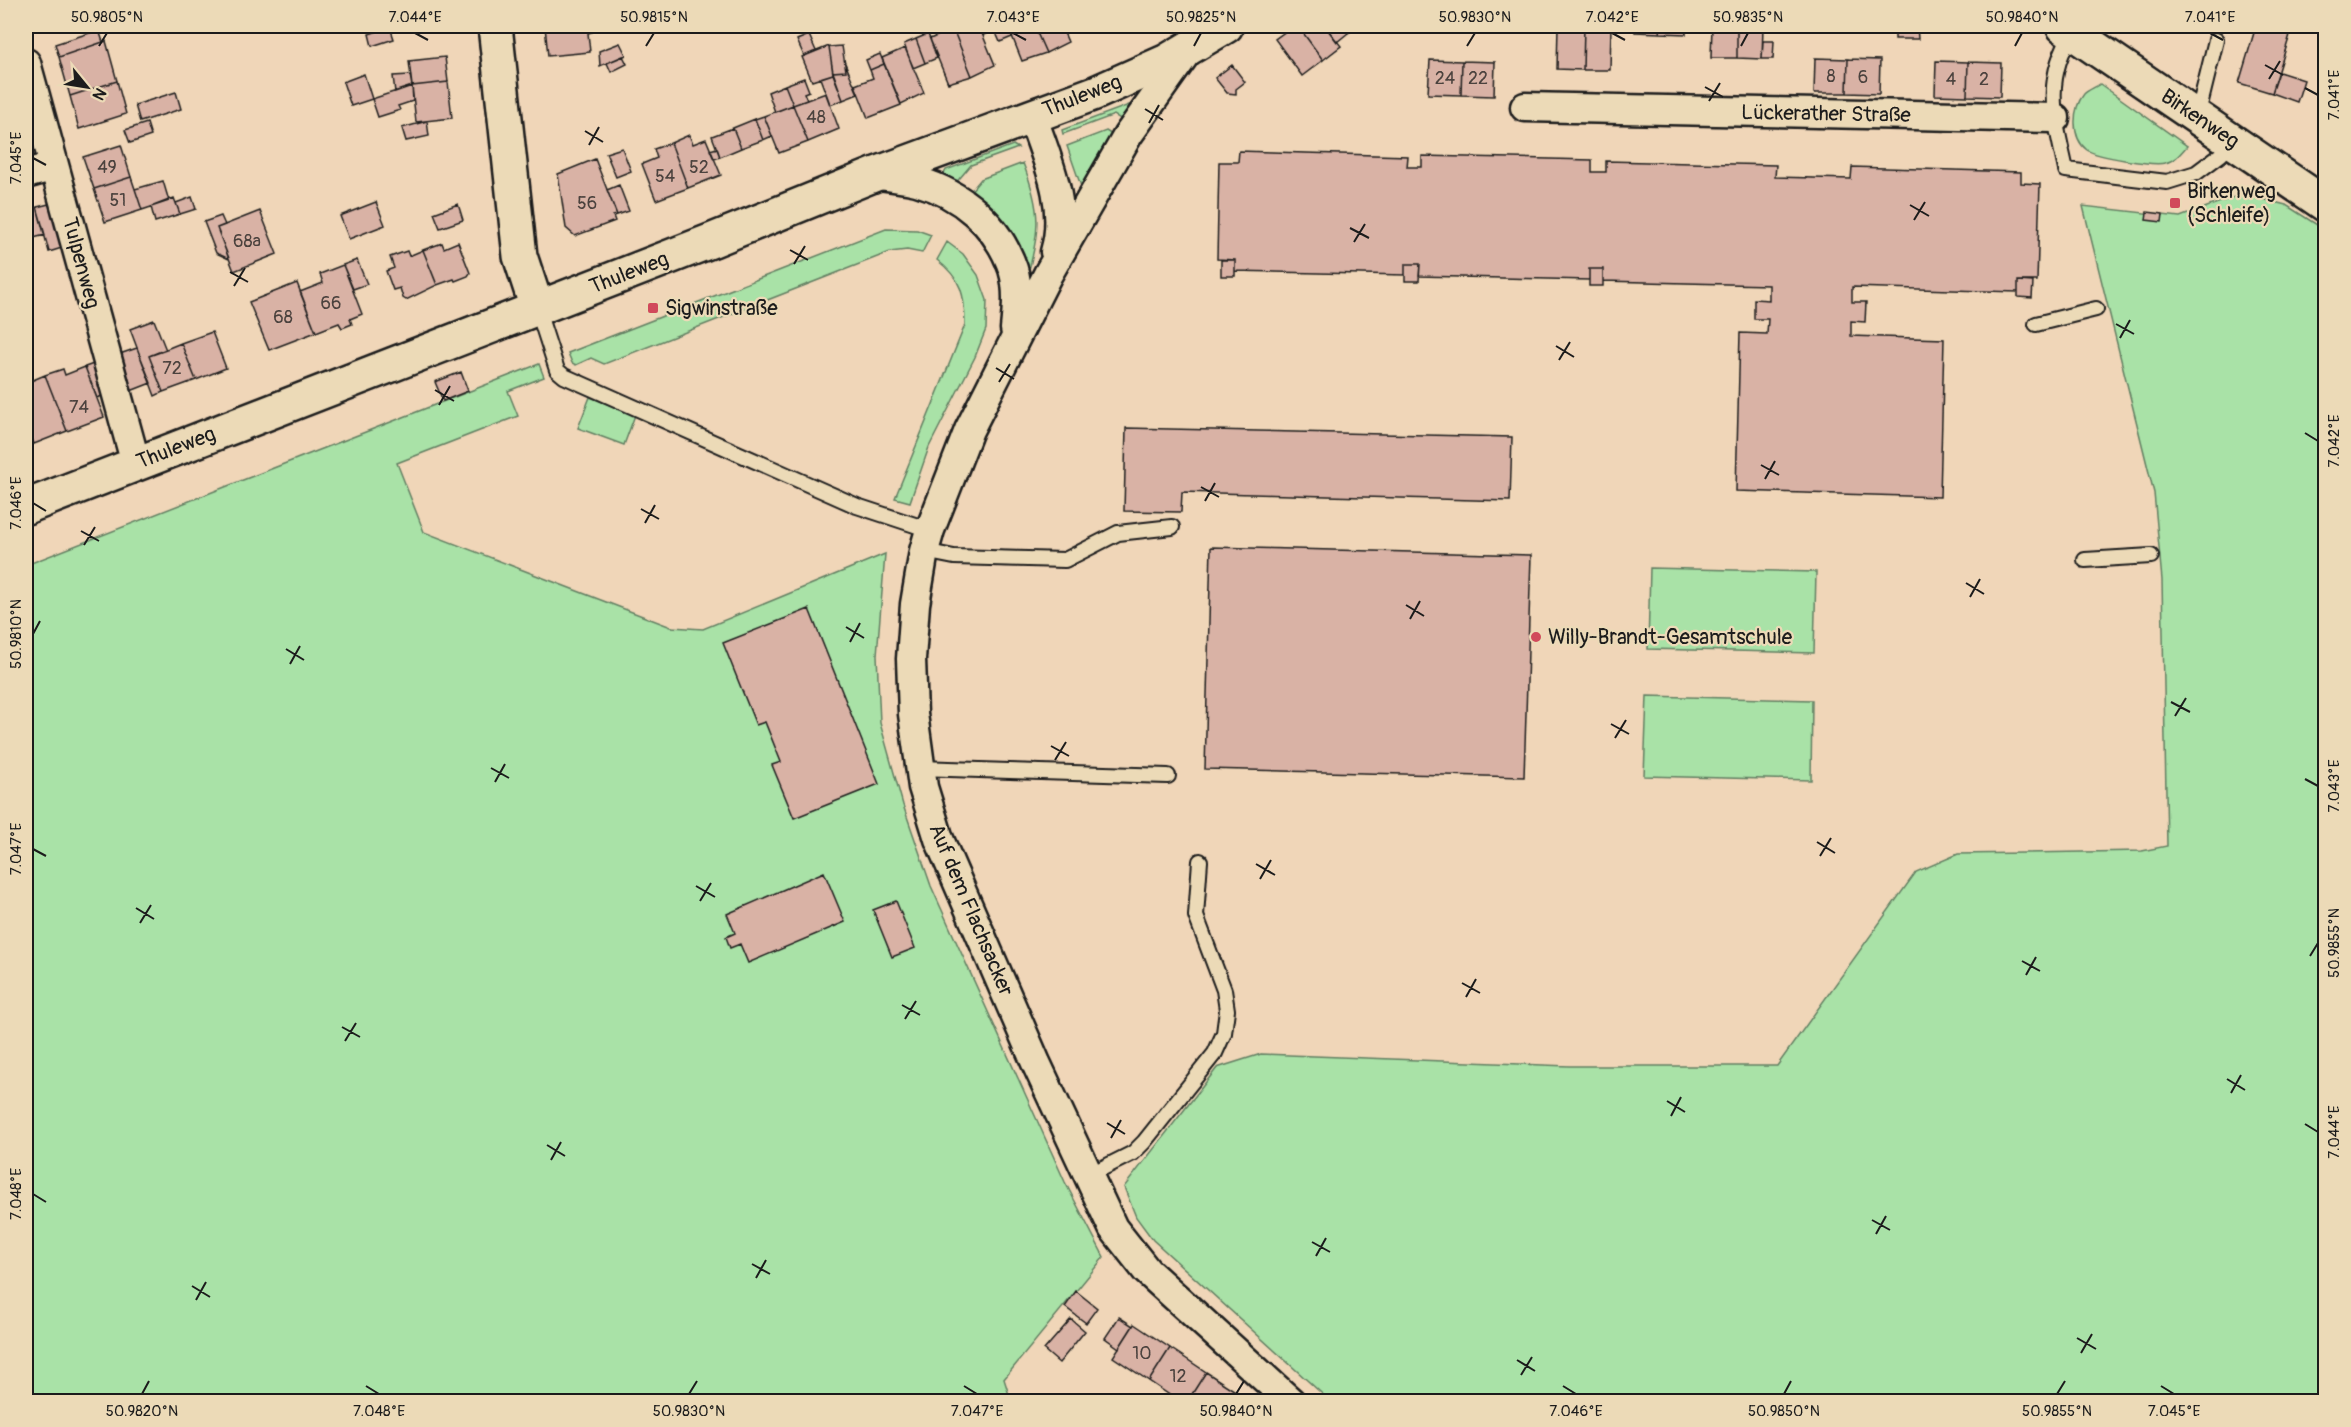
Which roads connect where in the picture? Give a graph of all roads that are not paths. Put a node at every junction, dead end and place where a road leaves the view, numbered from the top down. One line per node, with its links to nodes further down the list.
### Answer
1 (495, 26): 17 (street)
2 (1226, 26): 5 (street, Thuleweg)
3 (2068, 29): 8 (street, Birkenweg); 10 (lane)
4 (2216, 40): 8 (lane)
5 (1189, 49): 9 (street, Thuleweg); 16 (street, Auf dem Flachsacker)
6 (26, 63): 12 (street, Tulpenweg)
7 (1525, 107): 10 (street, Lückerather Straße)
8 (2192, 114): 11 (street, Birkenweg)
9 (1032, 116): 14 (street, Thuleweg); 16 (street, Auf dem Flachsacker)
10 (2055, 118): 11 (lane)
11 (2233, 142): 15 (street, Birkenweg)
12 (54, 166): 13 (street); 21 (street, Tulpenweg)
13 (26, 174)
14 (876, 174): 17 (street, Thuleweg); 20 (street, Auf dem Flachsacker)
15 (2325, 205)
16 (1048, 274): 20 (street, Auf dem Flachsacker)
17 (537, 308): 21 (street, Thuleweg); 24 (lane)
18 (2096, 309): 19 (lane)
19 (2036, 324)
20 (1014, 342): 24 (street, Auf dem Flachsacker)
21 (136, 464): 22 (street, Thuleweg)
22 (26, 507)
23 (1172, 527): 24 (lane)
24 (927, 540): 27 (street, Auf dem Flachsacker)
25 (2151, 555): 26 (lane)
26 (2085, 560)
27 (919, 768): 28 (lane); 30 (street, Auf dem Flachsacker)
28 (1168, 776)
29 (1200, 861): 30 (lane)
30 (1087, 1176): 31 (street, Auf dem Flachsacker)
31 (1291, 1401)

